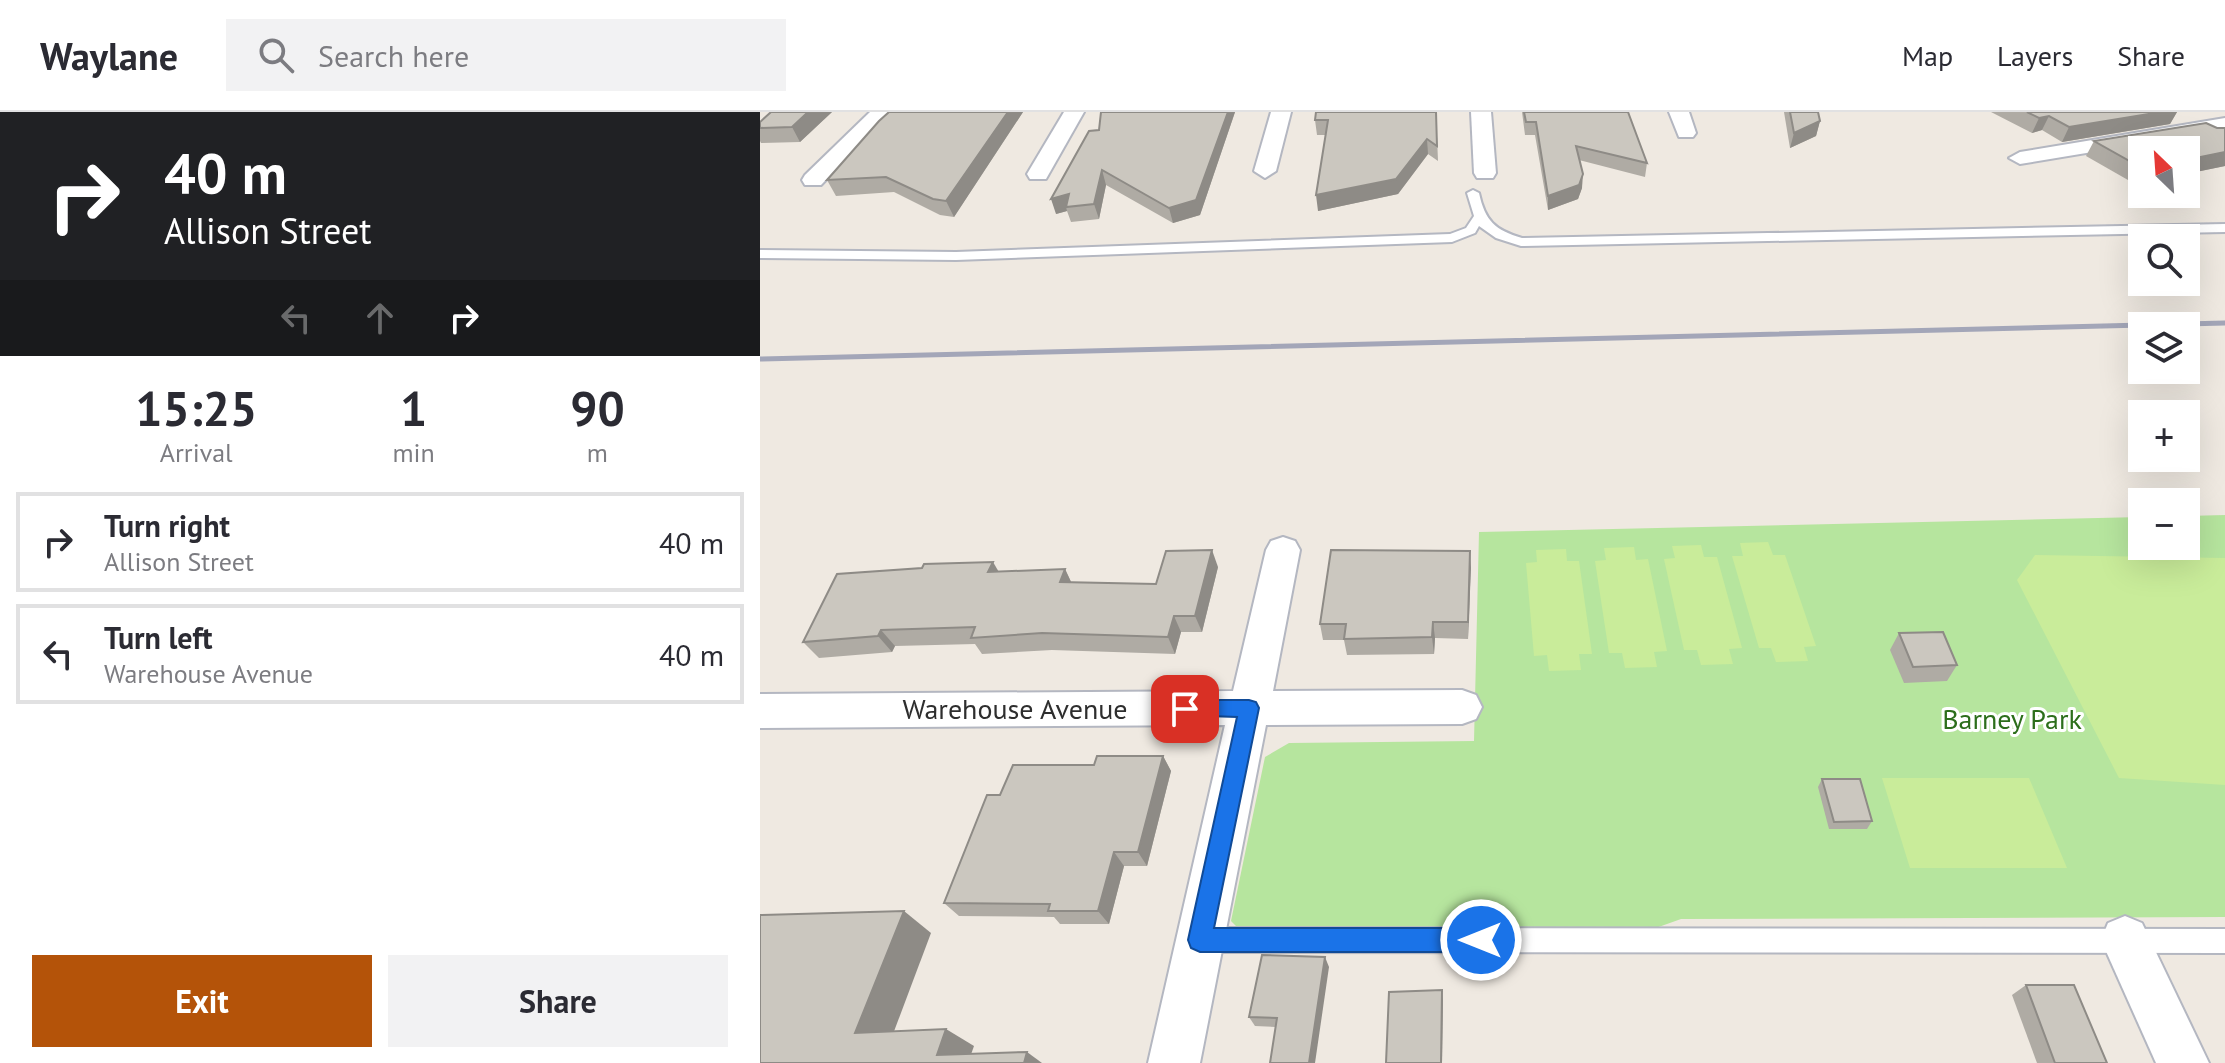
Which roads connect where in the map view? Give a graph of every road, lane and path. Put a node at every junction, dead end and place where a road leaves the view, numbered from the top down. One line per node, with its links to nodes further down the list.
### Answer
1 (881, 112): 12 (street)
2 (1074, 112): 11 (street)
3 (1281, 112): 9 (street)
4 (1481, 112): 10 (street)
5 (1679, 112): 7 (street)
6 (2225, 124): 8 (street)
7 (1686, 133)
8 (2020, 158)
9 (1265, 171)
10 (1485, 173)
11 (1038, 174)
12 (813, 180)
13 (1473, 193): 14 (lane)
14 (1478, 218): 15 (lane); 16 (lane)
15 (2225, 228)
16 (760, 254)
17 (1283, 550): 19 (street)
18 (1462, 707): 19 (street, Warehouse Avenue)
19 (1249, 708): 20 (street, Warehouse Avenue); 21 (street)
20 (760, 711)
21 (1200, 940): 22 (lane); 24 (street)
22 (2125, 940): 23 (lane); 25 (street)
23 (2225, 941)
24 (1174, 1063)
25 (2183, 1063)

